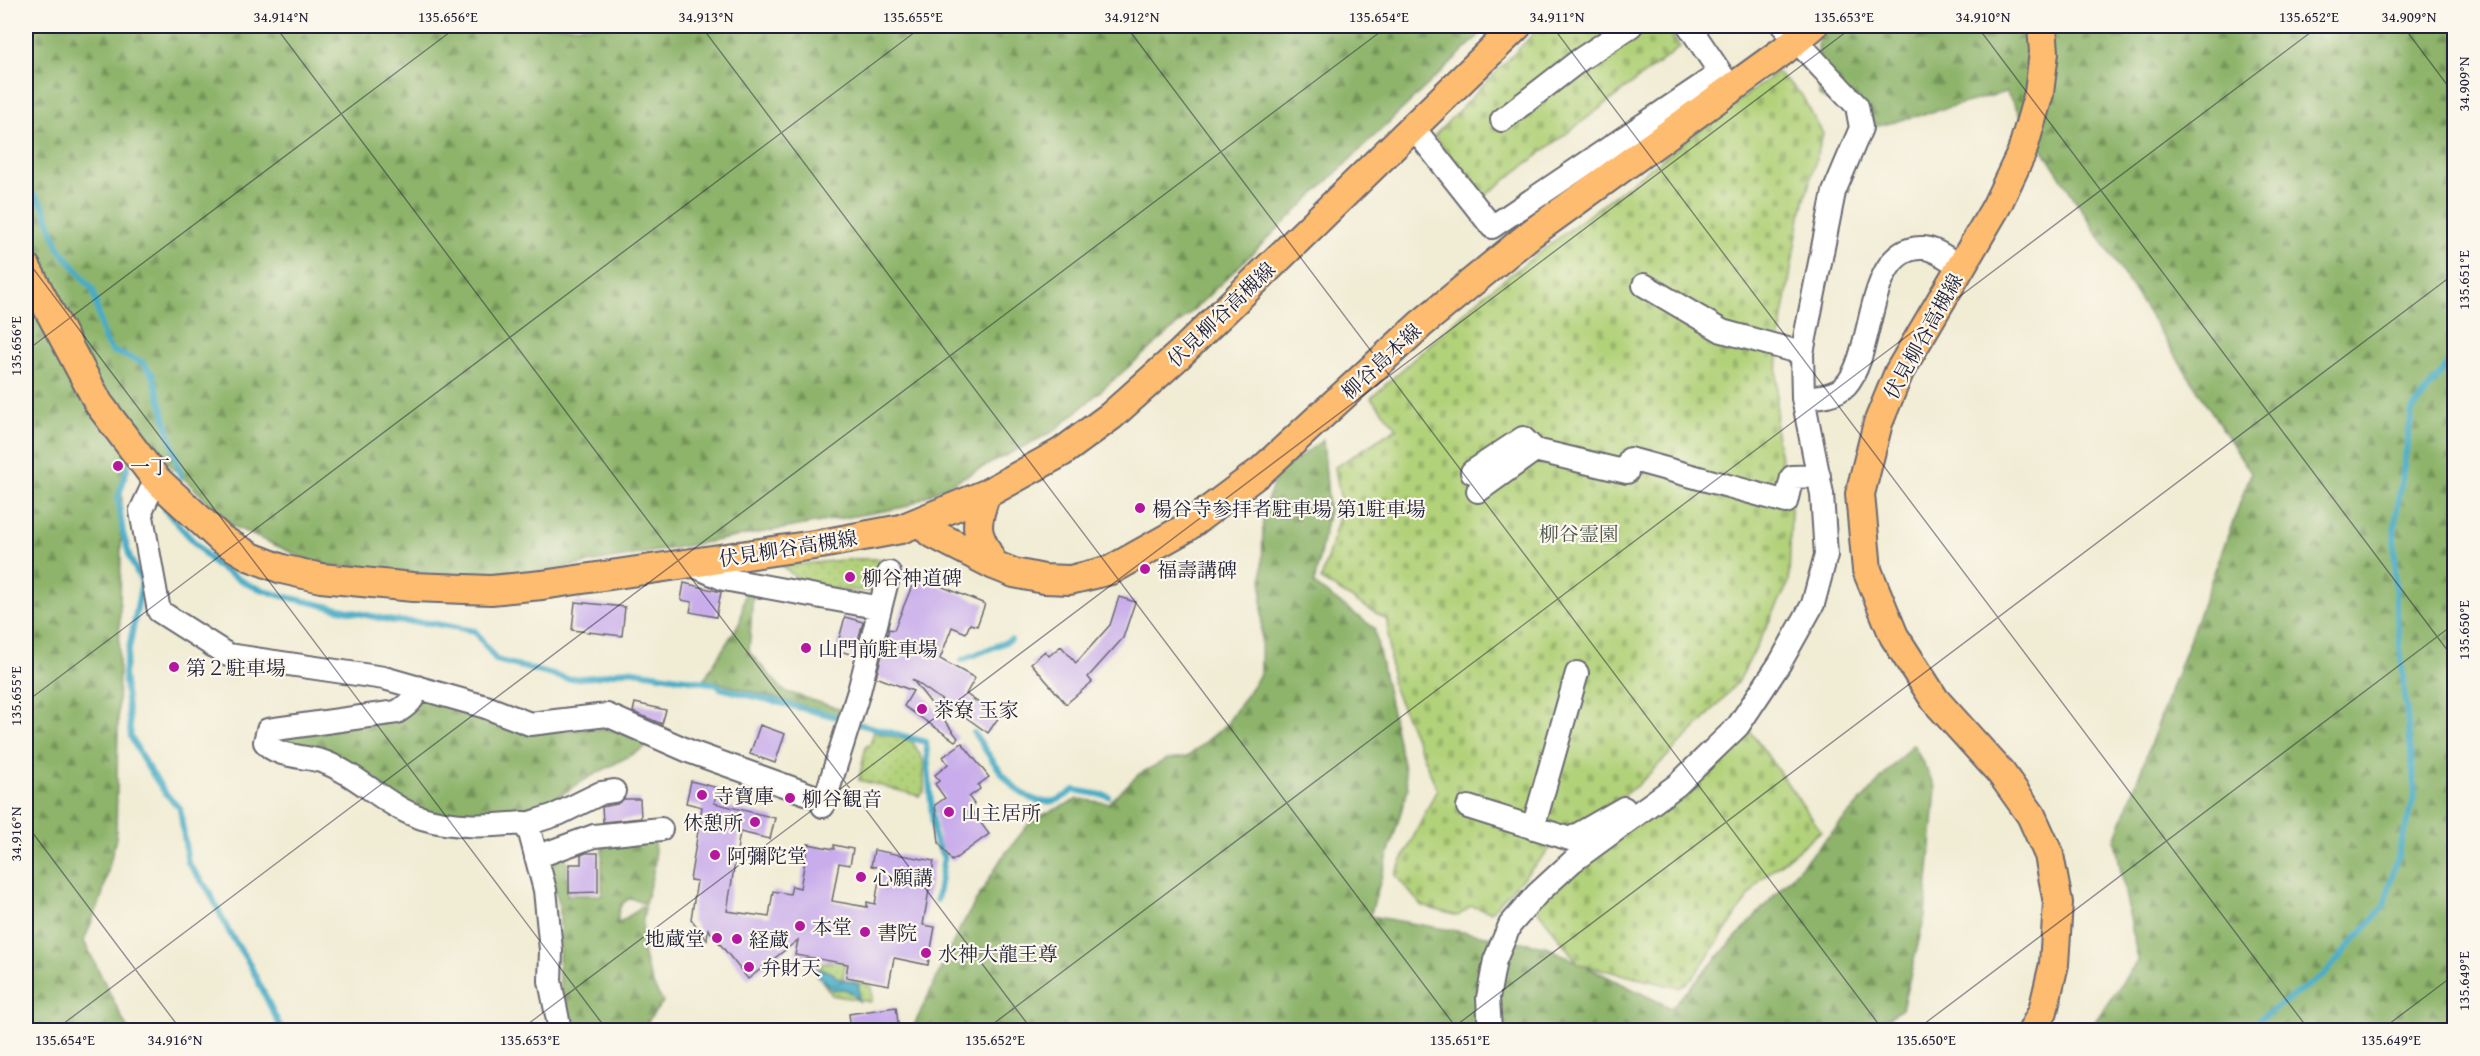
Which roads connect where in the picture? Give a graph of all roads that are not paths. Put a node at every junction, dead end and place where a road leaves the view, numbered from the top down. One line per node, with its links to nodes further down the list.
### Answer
1 (1517, 26): 8 (main road, 伏見柳谷高槻線)
2 (1631, 26): 7 (street)
3 (1689, 26): 6 (street)
4 (2042, 26): 10 (main road, 伏見柳谷高槻線)
5 (1798, 30): 6 (main road, 柳谷島本線); 12 (street)
6 (1726, 81): 8 (street); 20 (main road, 柳谷島本線)
7 (1502, 120)
8 (1413, 127): 17 (main road, 伏見柳谷高槻線)
9 (26, 267): 15 (main road, 伏見柳谷高槻線)
10 (1961, 267): 13 (street); 34 (main road, 伏見柳谷高槻線)
11 (1644, 285): 12 (street)
12 (1803, 353): 13 (street)
13 (1803, 398): 14 (street)
14 (1818, 476): 16 (street); 26 (street)
15 (156, 479): 19 (main road, 伏見柳谷高槻線); 24 (street)
16 (1475, 481)
17 (986, 494): 18 (main road, 伏見柳谷高槻線); 20 (main road)
18 (922, 522): 19 (main road, 伏見柳谷高槻線); 20 (main road, 柳谷島本線)
19 (690, 564): 22 (street)
20 (994, 566)
21 (889, 573): 24 (street)
22 (876, 607)
23 (1577, 673): 29 (street)
24 (417, 687): 28 (street)
25 (614, 791): 28 (street)
26 (1659, 799): 29 (street); 33 (street)
27 (1468, 807): 29 (street)
28 (524, 825): 31 (street)
29 (1533, 828)
30 (661, 829): 31 (street)
31 (536, 857): 32 (street)
32 (560, 1030)
33 (1490, 1030)
34 (2033, 1030)

